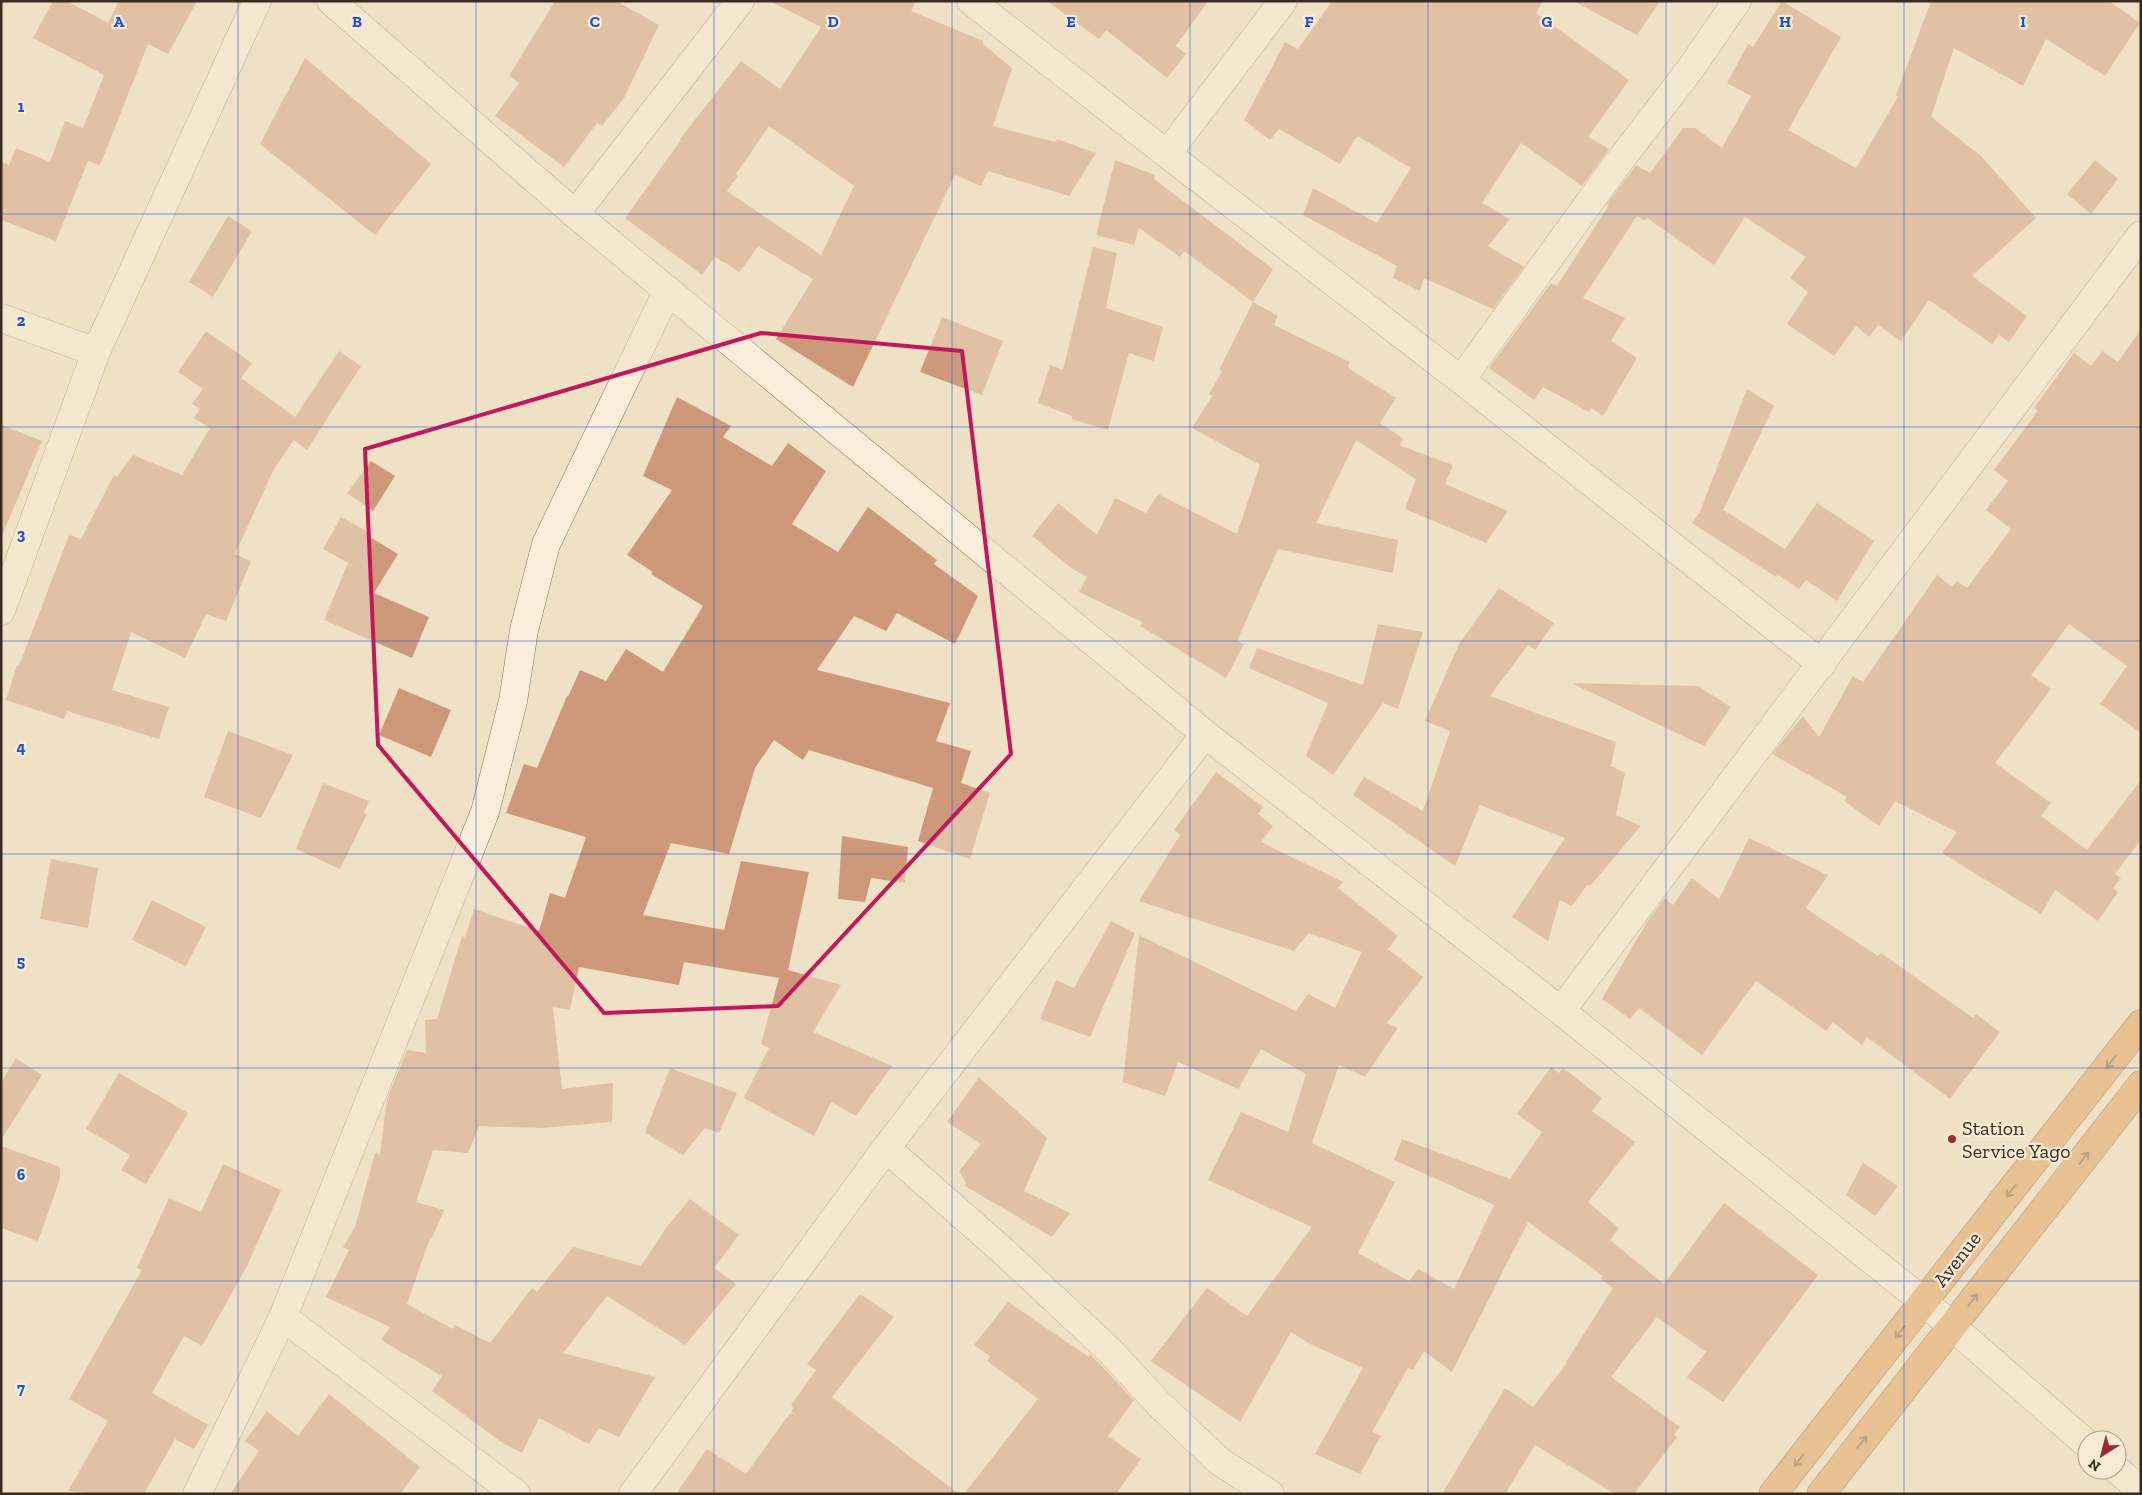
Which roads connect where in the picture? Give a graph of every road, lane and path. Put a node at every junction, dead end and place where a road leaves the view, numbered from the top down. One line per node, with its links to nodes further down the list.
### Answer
1 (257, 1): 12 (street)
2 (331, 1): 8 (street)
3 (740, 1): 8 (street)
4 (971, 1): 7 (street)
5 (1283, 1): 7 (street)
6 (1736, 1): 13 (street)
7 (1167, 154): 13 (street)
8 (575, 214): 10 (street)
9 (2141, 235): 15 (street)
10 (668, 290): 16 (street); 22 (street)
11 (1, 318): 12 (street)
12 (96, 352): 14 (street)
13 (1461, 380): 15 (street)
14 (1, 611)
15 (1822, 664): 17 (street)
16 (1205, 734): 17 (street); 20 (street)
17 (1561, 1011): 21 (street)
18 (2141, 1024): 21 (highway, Avenue, one-way to 21)
19 (2141, 1085): 23 (highway, one-way to 19)
20 (886, 1148): 29 (street); 30 (street)
21 (1924, 1302): 23 (street); 31 (highway, Avenue, one-way to 31)
22 (283, 1317): 27 (street); 28 (street)
23 (1952, 1326): 24 (street); 32 (highway, one-way to 23)
24 (2077, 1435)
25 (2127, 1478): 26 (street)
26 (2141, 1490)
27 (197, 1494)
28 (516, 1494)
29 (633, 1494)
30 (1270, 1494)
31 (1772, 1494)
32 (1821, 1494)

